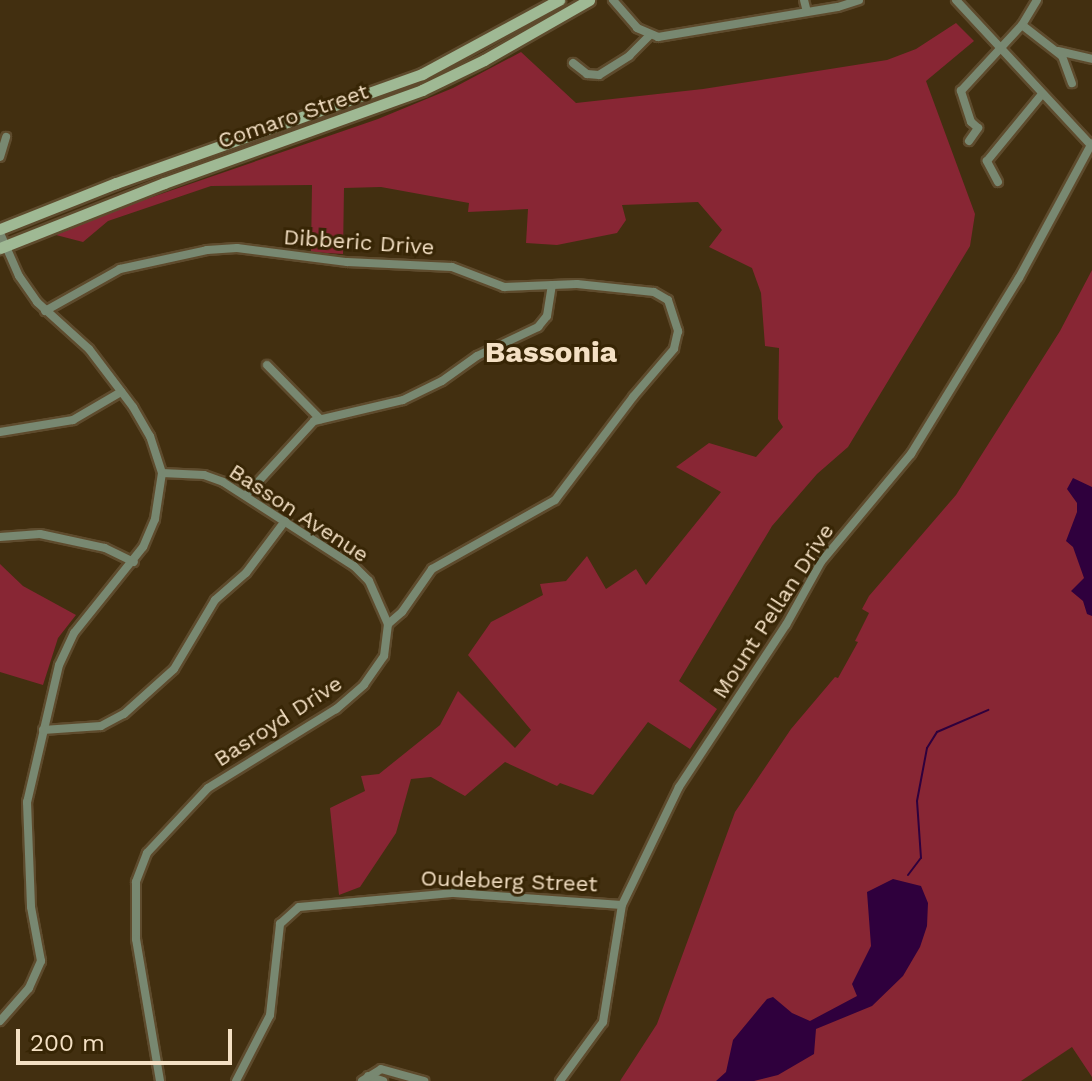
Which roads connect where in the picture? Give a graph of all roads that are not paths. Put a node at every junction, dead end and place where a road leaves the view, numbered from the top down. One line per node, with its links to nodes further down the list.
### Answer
1 (559, 0): 22 (street, Comaro Street)
2 (589, 0): 23 (street, Comaro Street)
3 (613, 0): 10 (street)
4 (804, 0): 8 (street)
5 (859, 0): 8 (street)
6 (956, 0): 11 (street)
7 (1037, 0): 9 (street)
8 (807, 12): 10 (street)
9 (1022, 25): 11 (street); 12 (street)
10 (650, 35): 14 (street)
11 (1001, 50): 16 (street); 18 (street)
12 (1056, 51): 13 (street); 15 (street)
13 (1092, 59)
14 (573, 63)
15 (1072, 83)
16 (1042, 94): 19 (street); 21 (street)
17 (6, 137): 20 (street)
18 (969, 141)
19 (1091, 143): 38 (street, Mount Pellan Drive)
20 (0, 157)
21 (998, 182)
22 (0, 231): 23 (street)
23 (2, 247): 26 (street)
24 (552, 285): 25 (street, Dibberic Drive); 26 (street, Dibberic Drive); 29 (street)
25 (671, 307): 36 (street, Basroyd Drive)
26 (45, 311): 28 (street)
27 (267, 365): 29 (street)
28 (121, 392): 30 (street); 31 (street)
29 (320, 419): 32 (street)
30 (0, 432)
31 (162, 473): 32 (street, Basson Avenue); 35 (street)
32 (246, 495): 33 (street, Basson Avenue)
33 (285, 521): 36 (street, Basson Avenue); 37 (street)
34 (0, 537): 35 (street)
35 (134, 562): 37 (street)
36 (388, 624): 41 (street, Basroyd Drive)
37 (43, 730): 39 (street)
38 (622, 905): 42 (street, Oudeberg Street); 45 (street, Mount Pellan Drive)
39 (0, 1021)
40 (365, 1078): 43 (street); 44 (street)
41 (160, 1081)
42 (236, 1081)
43 (383, 1081)
44 (424, 1081)
45 (560, 1081)

